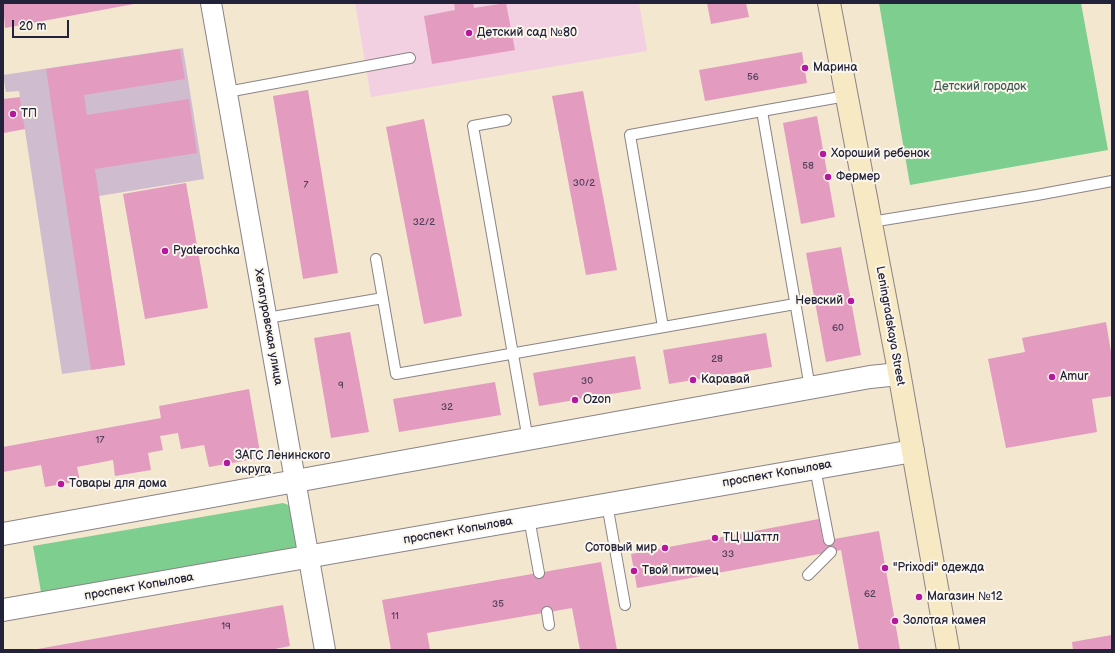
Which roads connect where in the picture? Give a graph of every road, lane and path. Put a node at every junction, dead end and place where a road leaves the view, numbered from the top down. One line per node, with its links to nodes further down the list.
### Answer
1 (211, 3): 4 (street, Хетагуровская улица)
2 (829, 3): 5 (main road, Leningradskaya Street)
3 (410, 58): 4 (lane)
4 (227, 92): 13 (street, Хетагуровская улица)
5 (846, 96): 6 (lane); 9 (main road, Leningradskaya Street)
6 (762, 111): 12 (lane); 14 (lane)
7 (506, 120): 15 (lane)
8 (1112, 181): 9 (lane)
9 (871, 222): 16 (main road, Leningradskaya Street)
10 (376, 259): 11 (lane)
11 (383, 298): 13 (lane); 15 (lane)
12 (796, 304): 14 (lane); 17 (lane)
13 (266, 318): 21 (street, Хетагуровская улица)
14 (663, 327): 15 (lane)
15 (513, 353): 18 (lane)
16 (899, 374): 17 (street); 19 (main road, Leningradskaya Street)
17 (810, 388): 18 (street)
18 (528, 440): 21 (street)
19 (913, 451): 20 (street, проспект Копылова); 35 (main road, Leningradskaya Street)
20 (815, 468): 22 (street, проспект Копылова); 25 (lane)
21 (295, 481): 24 (street); 27 (street, Хетагуровская улица)
22 (608, 504): 23 (street, проспект Копылова); 30 (lane)
23 (529, 518): 27 (street, проспект Копылова); 28 (lane)
24 (3, 534)
25 (829, 540)
26 (831, 552): 29 (lane)
27 (308, 557): 31 (street, проспект Копылова); 34 (street, Хетагуровская улица)
28 (539, 573)
29 (808, 575)
30 (625, 605)
31 (3, 610)
32 (547, 612): 33 (lane)
33 (549, 624)
34 (325, 650)
35 (948, 650)

